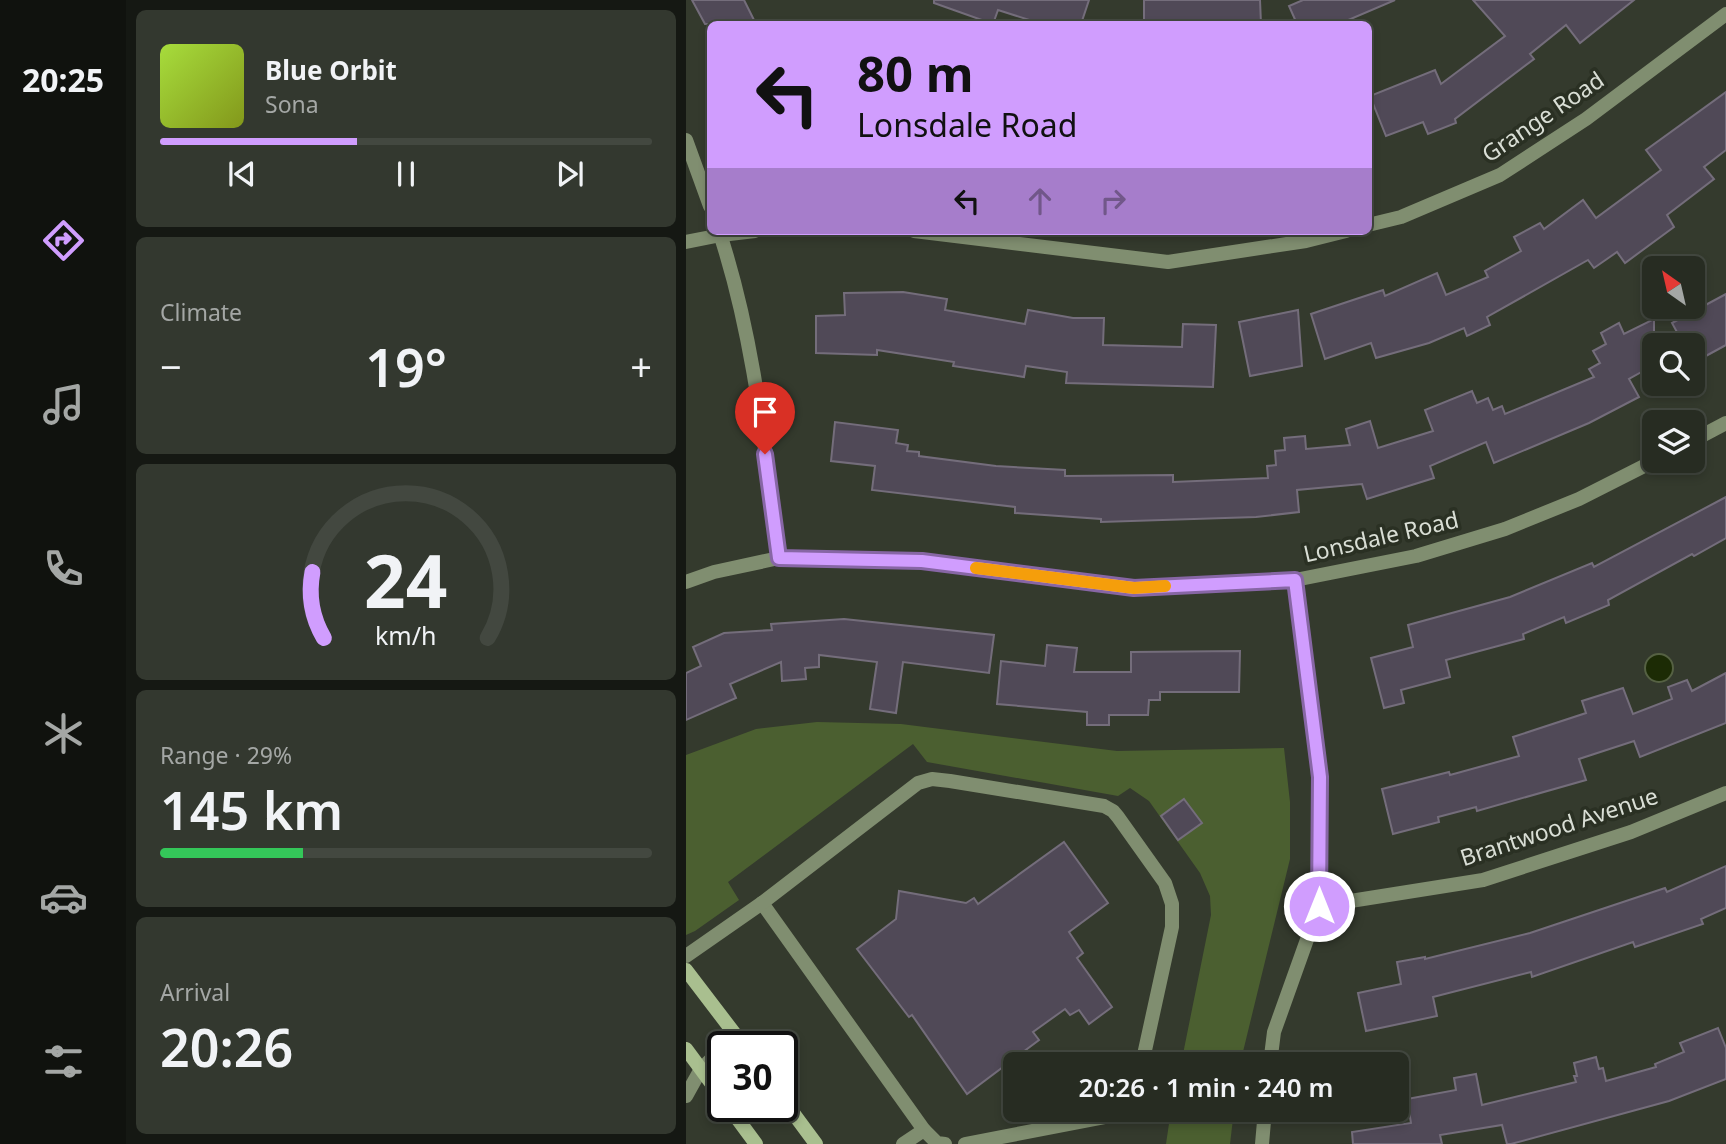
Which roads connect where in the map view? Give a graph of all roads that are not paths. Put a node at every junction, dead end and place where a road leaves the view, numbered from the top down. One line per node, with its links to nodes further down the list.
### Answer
1 (1726, 13): 4 (street, Grange Road)
2 (686, 140): 3 (street)
3 (707, 198)
4 (1372, 224)
5 (712, 235): 9 (street)
6 (721, 235): 13 (street)
7 (947, 235): 8 (street)
8 (1330, 235)
9 (686, 242)
10 (1726, 423): 11 (street)
11 (1705, 434)
12 (1642, 467): 14 (street, Lonsdale Road)
13 (779, 558): 14 (street, Lonsdale Road); 15 (street, Lonsdale Road)
14 (1295, 580): 18 (street)
15 (686, 582)
16 (1726, 793): 18 (street, Brantwood Avenue)
17 (762, 903): 19 (street); 23 (street); 34 (street)
18 (1319, 906): 24 (street)
19 (686, 957)
20 (686, 970): 21 (main road)
21 (732, 1031)
22 (686, 1049): 26 (main road)
23 (1145, 1052)
24 (1272, 1052)
25 (707, 1063): 26 (street)
26 (701, 1069): 27 (street); 28 (main road); 29 (street)
27 (686, 1074)
28 (707, 1077)
29 (686, 1096)
30 (798, 1120): 36 (main road)
31 (740, 1122): 35 (main road)
32 (1079, 1122): 39 (street)
33 (1264, 1122): 40 (street)
34 (924, 1130): 37 (street); 38 (street)
35 (756, 1144)
36 (816, 1144)
37 (903, 1144)
38 (945, 1144)
39 (965, 1144)
40 (1262, 1144)

